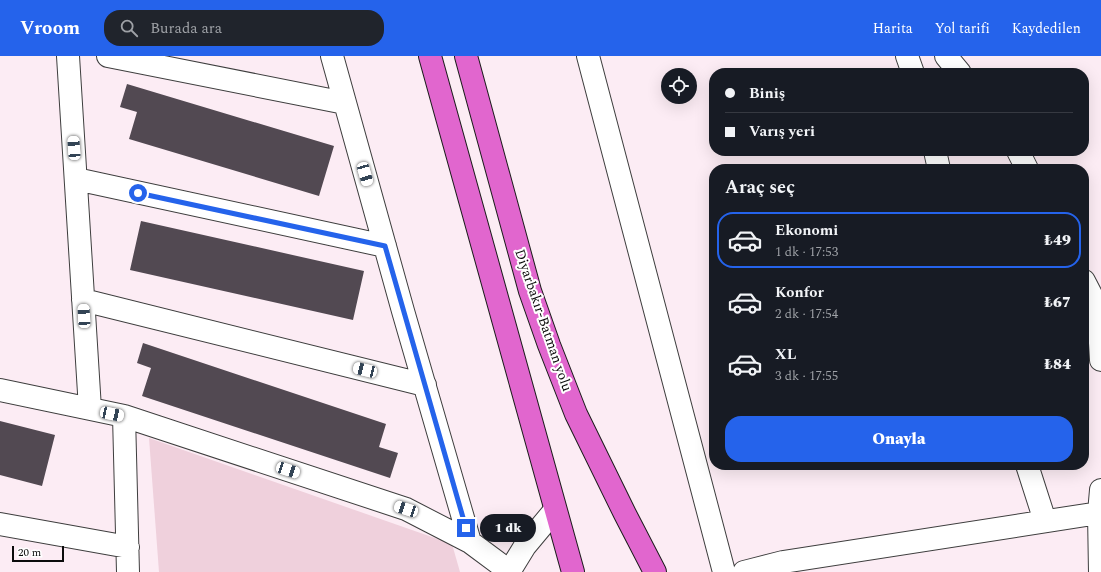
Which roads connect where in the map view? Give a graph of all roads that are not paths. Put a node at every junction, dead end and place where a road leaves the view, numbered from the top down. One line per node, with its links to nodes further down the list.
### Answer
1 (68, 56): 12 (street)
2 (108, 56): 11 (street)
3 (332, 56): 11 (street)
4 (430, 56): 24 (highway)
5 (466, 56): 33 (highway, Diyarbakır-Batman yolu)
6 (588, 56): 34 (street)
7 (907, 56): 9 (street)
8 (946, 56): 10 (street)
9 (911, 68)
10 (956, 68)
11 (345, 103): 13 (street)
12 (76, 179): 13 (street); 15 (street)
13 (385, 246): 18 (street)
14 (1089, 291): 16 (street)
15 (83, 300): 18 (street); 20 (street)
16 (1100, 325): 17 (street)
17 (1101, 360)
18 (425, 385): 28 (street)
19 (0, 390): 20 (street)
20 (90, 409): 21 (street)
21 (124, 416): 28 (street); 29 (street)
22 (1029, 470): 26 (street)
23 (1101, 490): 25 (street)
24 (555, 510): 30 (street); 32 (highway)
25 (1099, 513): 26 (street); 36 (street)
26 (1045, 521): 35 (street)
27 (0, 524): 29 (street)
28 (470, 542): 30 (street)
29 (128, 547): 31 (street)
30 (509, 571)
31 (128, 572)
32 (572, 572)
33 (655, 572)
34 (724, 572)
35 (744, 572)
36 (1100, 572)

